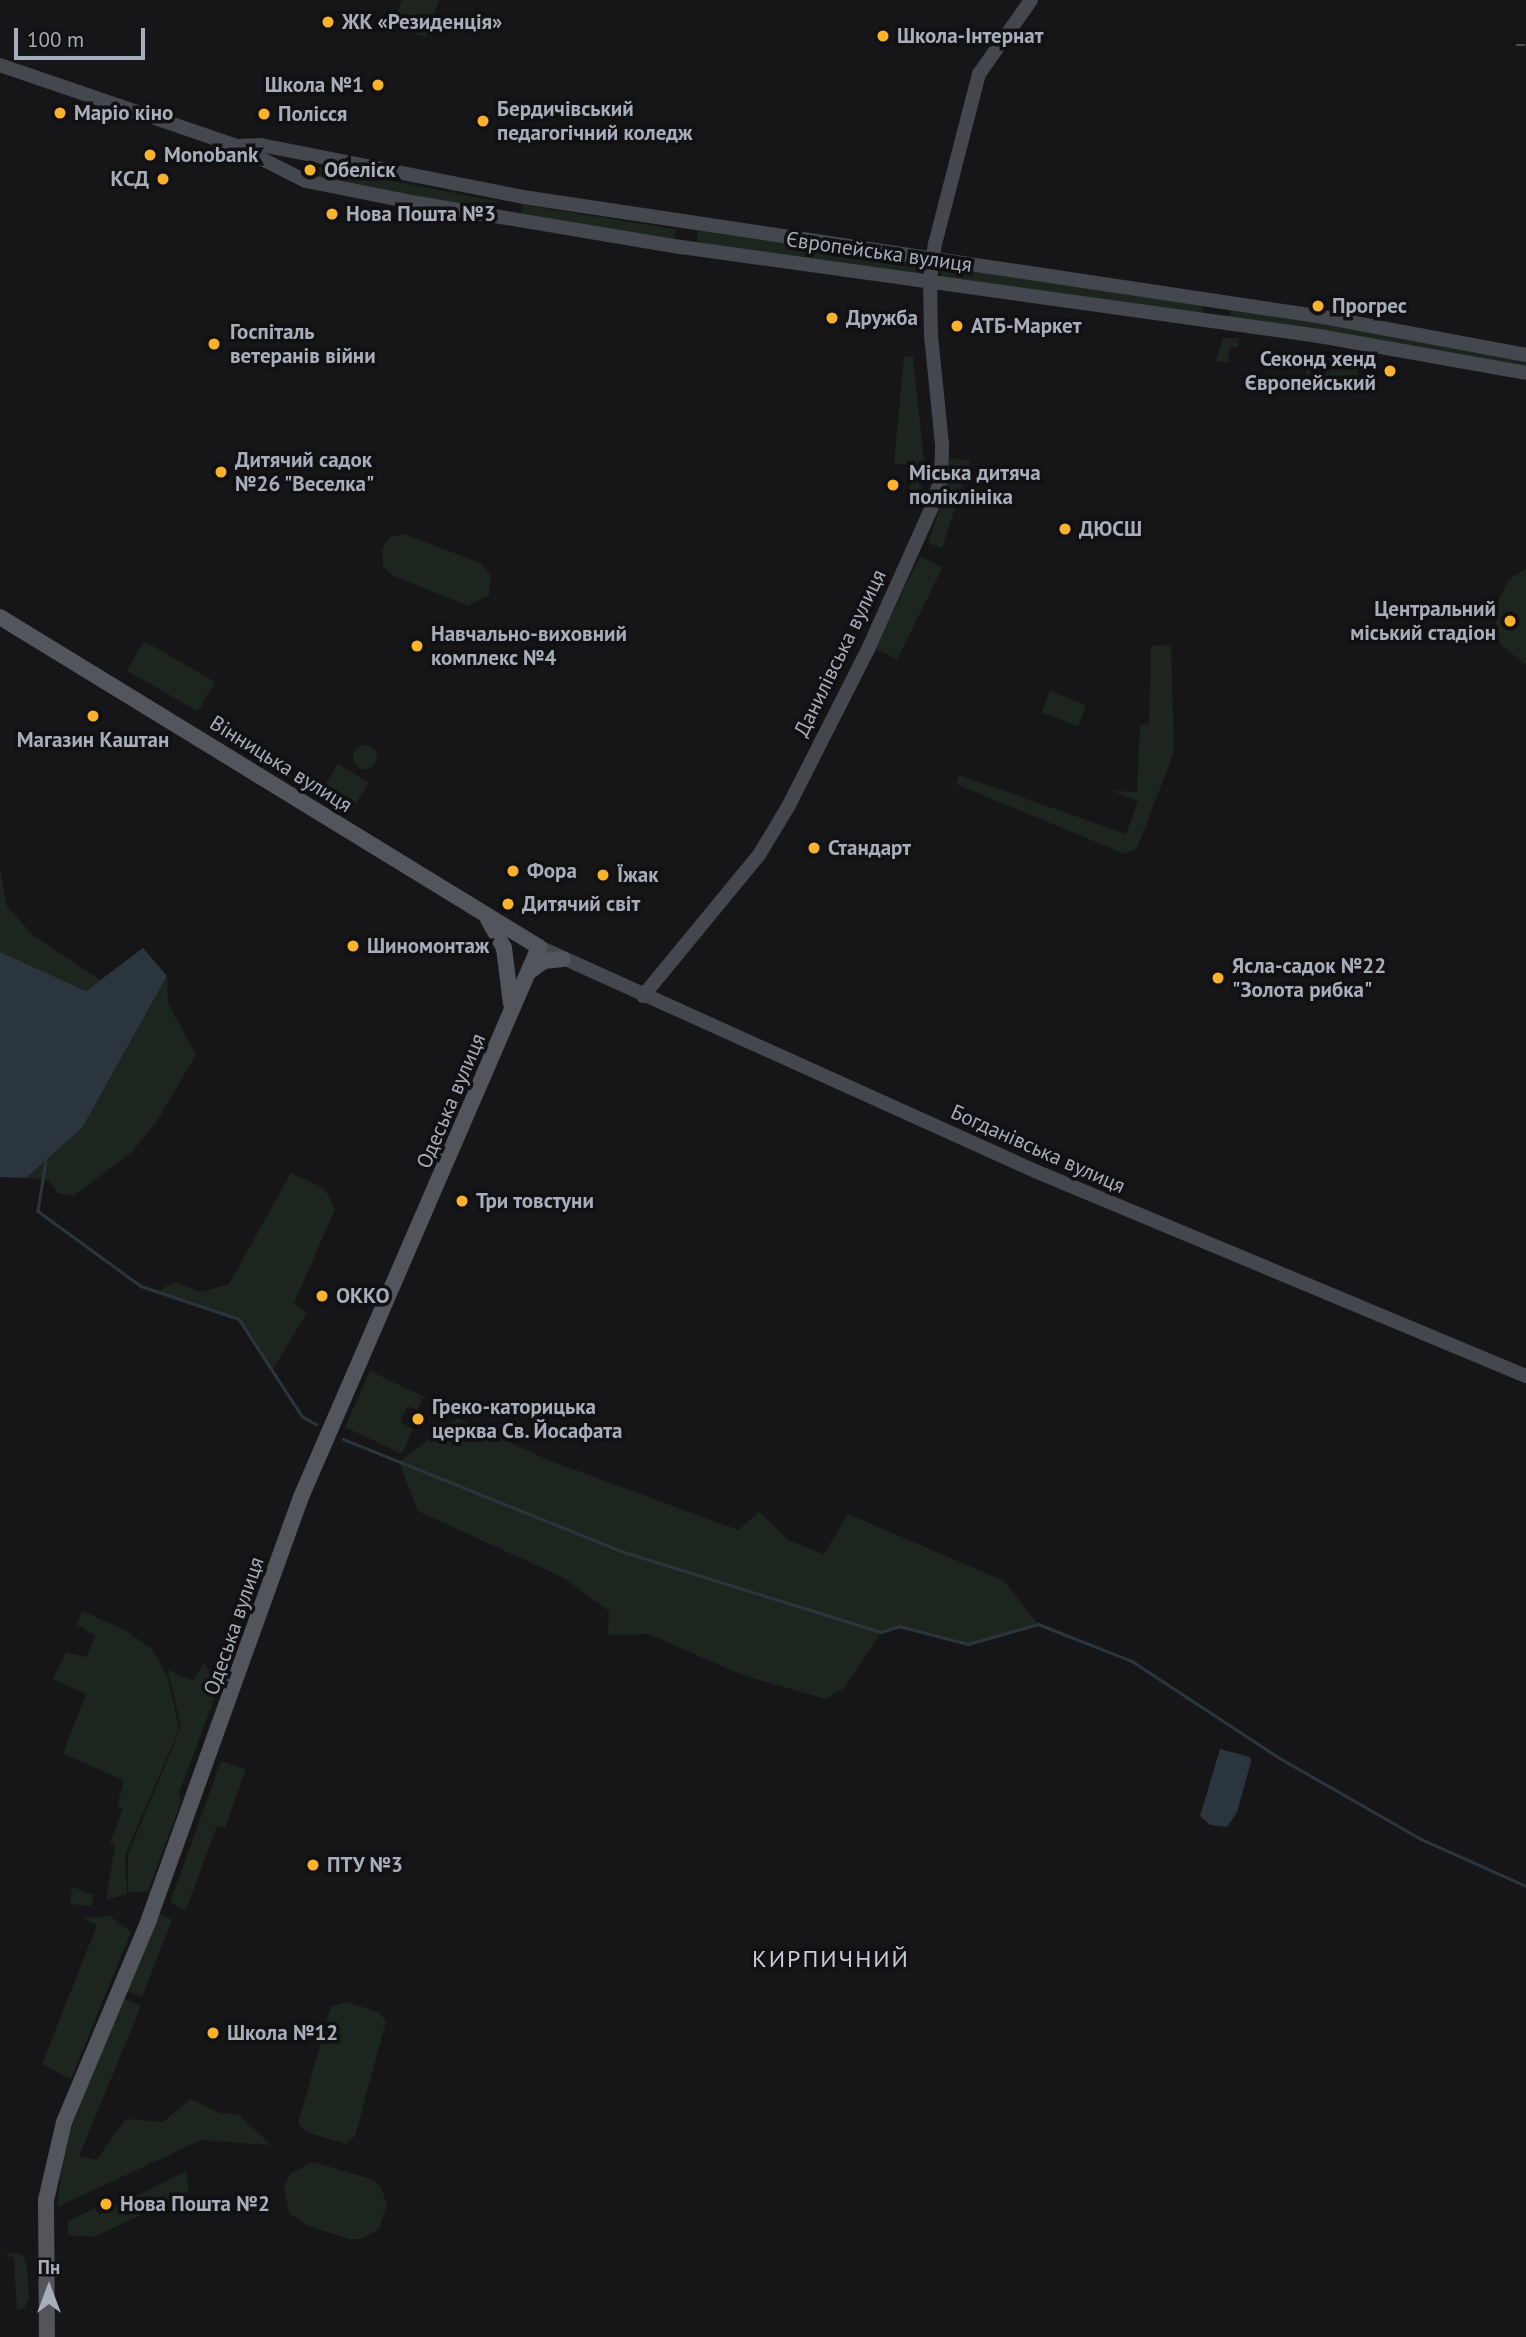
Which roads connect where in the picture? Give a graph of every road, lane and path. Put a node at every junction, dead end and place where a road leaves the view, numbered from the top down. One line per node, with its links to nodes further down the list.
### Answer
1 (1031, 0): 4 (street, Данилівська вулиця)
2 (0, 65): 3 (street, Європейська вулиця)
3 (236, 146): 4 (street, Європейська вулиця); 5 (street, Європейська вулиця)
4 (933, 259): 5 (street, Данилівська вулиця); 6 (street, Європейська вулиця)
5 (930, 279): 7 (street, Європейська вулиця); 14 (street, Данилівська вулиця)
6 (1526, 355)
7 (1526, 373)
8 (0, 617): 9 (main road, Вінницька вулиця)
9 (487, 917): 10 (main road, Вінницька вулиця); 12 (main road)
10 (533, 944): 11 (street, Богданівська вулиця); 12 (main road); 13 (main road, Одеська вулиця)
11 (563, 959): 13 (main road); 14 (street, Богданівська вулиця)
12 (509, 968): 15 (main road)
13 (528, 972): 15 (main road, Одеська вулиця)
14 (643, 996): 16 (street, Богданівська вулиця)
15 (511, 1013): 17 (main road, Одеська вулиця)
16 (1526, 1376)
17 (47, 2337)

